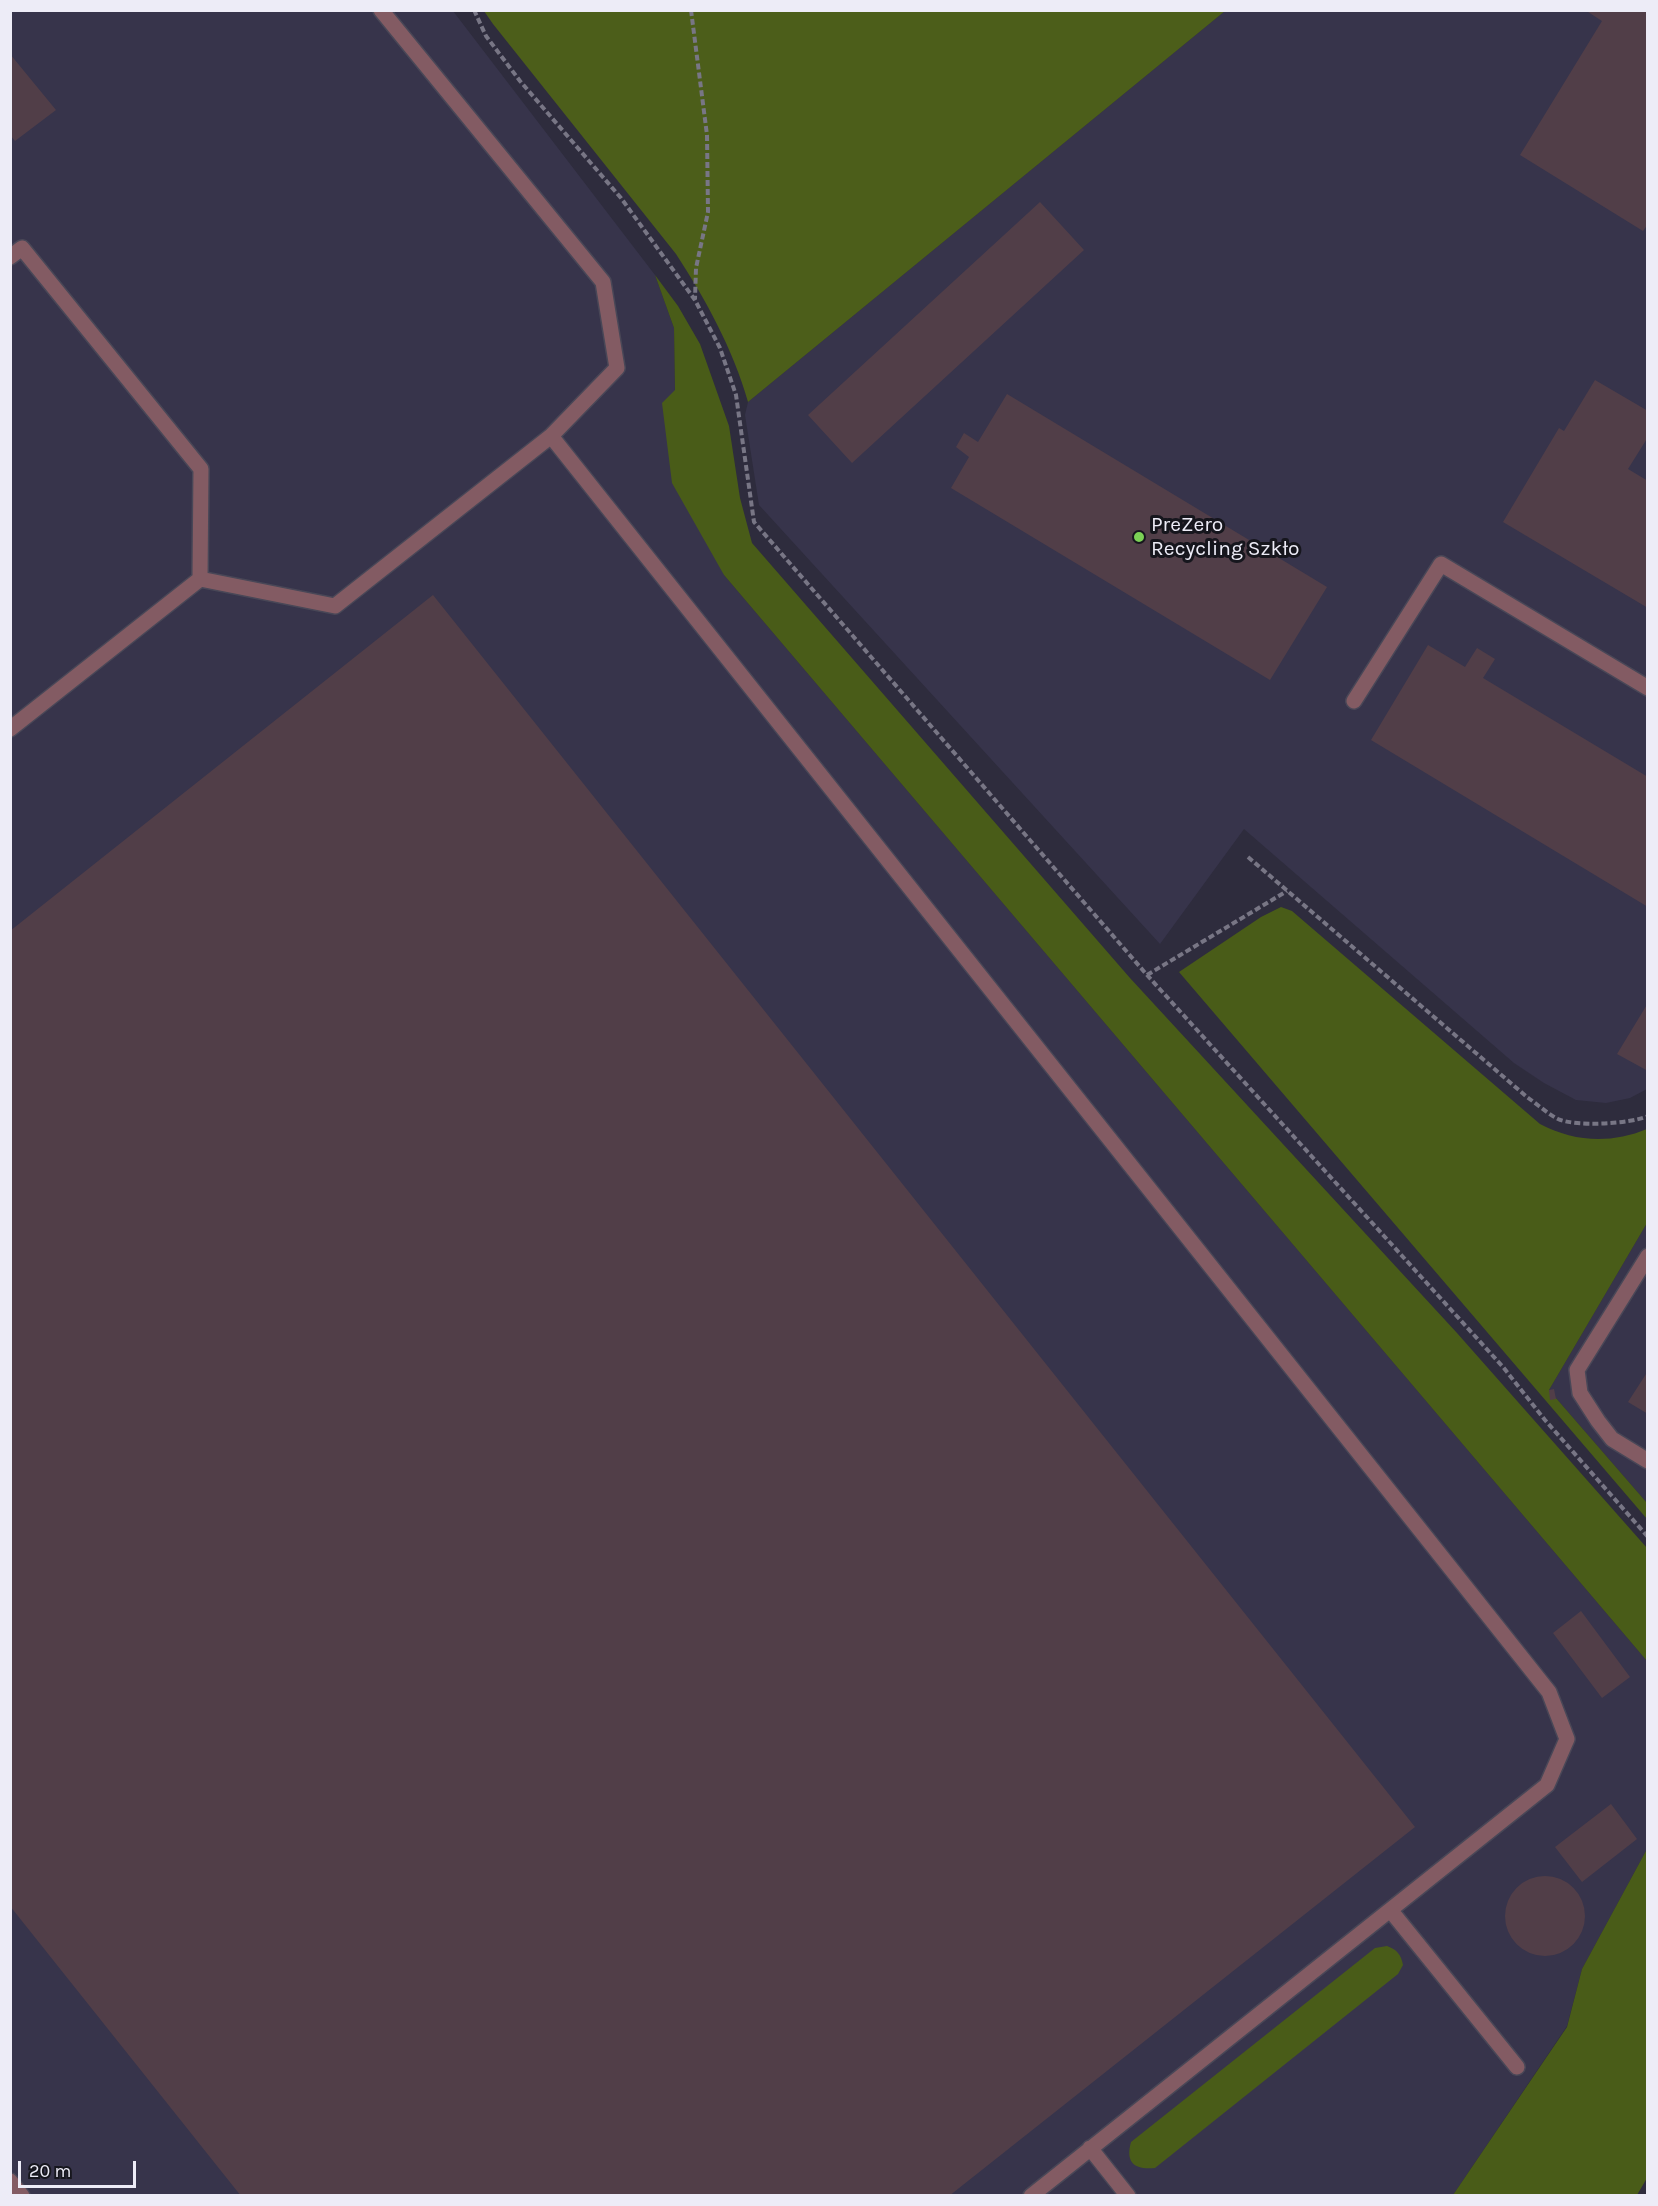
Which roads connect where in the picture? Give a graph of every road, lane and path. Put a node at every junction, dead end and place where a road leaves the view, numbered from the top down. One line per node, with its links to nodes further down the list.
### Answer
1 (381, 10): 6 (lane)
2 (474, 10): 5 (path)
3 (691, 10): 5 (path)
4 (10, 257): 7 (lane)
5 (695, 300): 13 (path)
6 (551, 436): 7 (lane); 18 (lane)
7 (200, 579): 10 (lane)
8 (1647, 688): 9 (lane)
9 (1354, 701)
10 (10, 729)
11 (1248, 857): 12 (path)
12 (1287, 891): 13 (path); 14 (path)
13 (1147, 975): 17 (path)
14 (1647, 1116)
15 (1647, 1256): 16 (lane)
16 (1647, 1461)
17 (1647, 1537)
18 (1391, 1911): 19 (lane); 20 (lane)
19 (1517, 2067)
20 (1090, 2148): 23 (lane); 24 (lane)
21 (10, 2181): 22 (lane)
22 (22, 2196)
23 (1031, 2196)
24 (1128, 2196)

